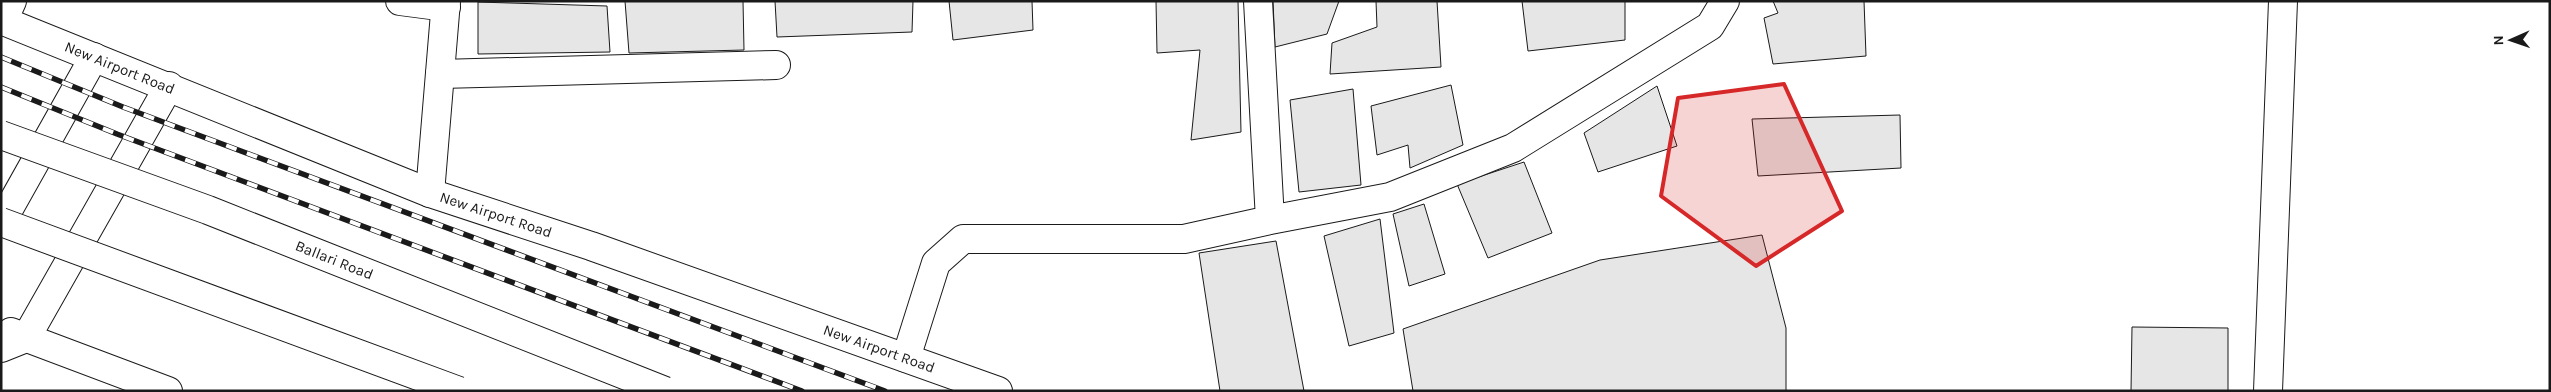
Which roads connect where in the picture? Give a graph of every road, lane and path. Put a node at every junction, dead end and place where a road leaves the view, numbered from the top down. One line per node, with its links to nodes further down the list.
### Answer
1 (400, 1): 5 (main road)
2 (1258, 1): 13 (main road)
3 (1725, 1): 13 (main road)
4 (2283, 1): 22 (main road)
5 (446, 4): 9 (main road)
6 (6, 14): 7 (main road, New Airport Road)
7 (94, 57): 10 (main road, New Airport Road); 14 (main road)
8 (776, 65): 9 (main road)
9 (440, 74): 12 (main road)
10 (169, 86): 12 (main road, New Airport Road); 16 (main road)
11 (1, 135): 20 (main road, Ballari Road, bridge)
12 (430, 193): 17 (main road, New Airport Road)
13 (1270, 220): 17 (main road)
14 (1, 223): 19 (main road, bridge)
15 (1, 327): 16 (main road)
16 (14, 343): 18 (main road)
17 (906, 358): 21 (main road, New Airport Road)
18 (168, 391)
19 (459, 391)
20 (665, 391)
21 (998, 391)
22 (2268, 391)

